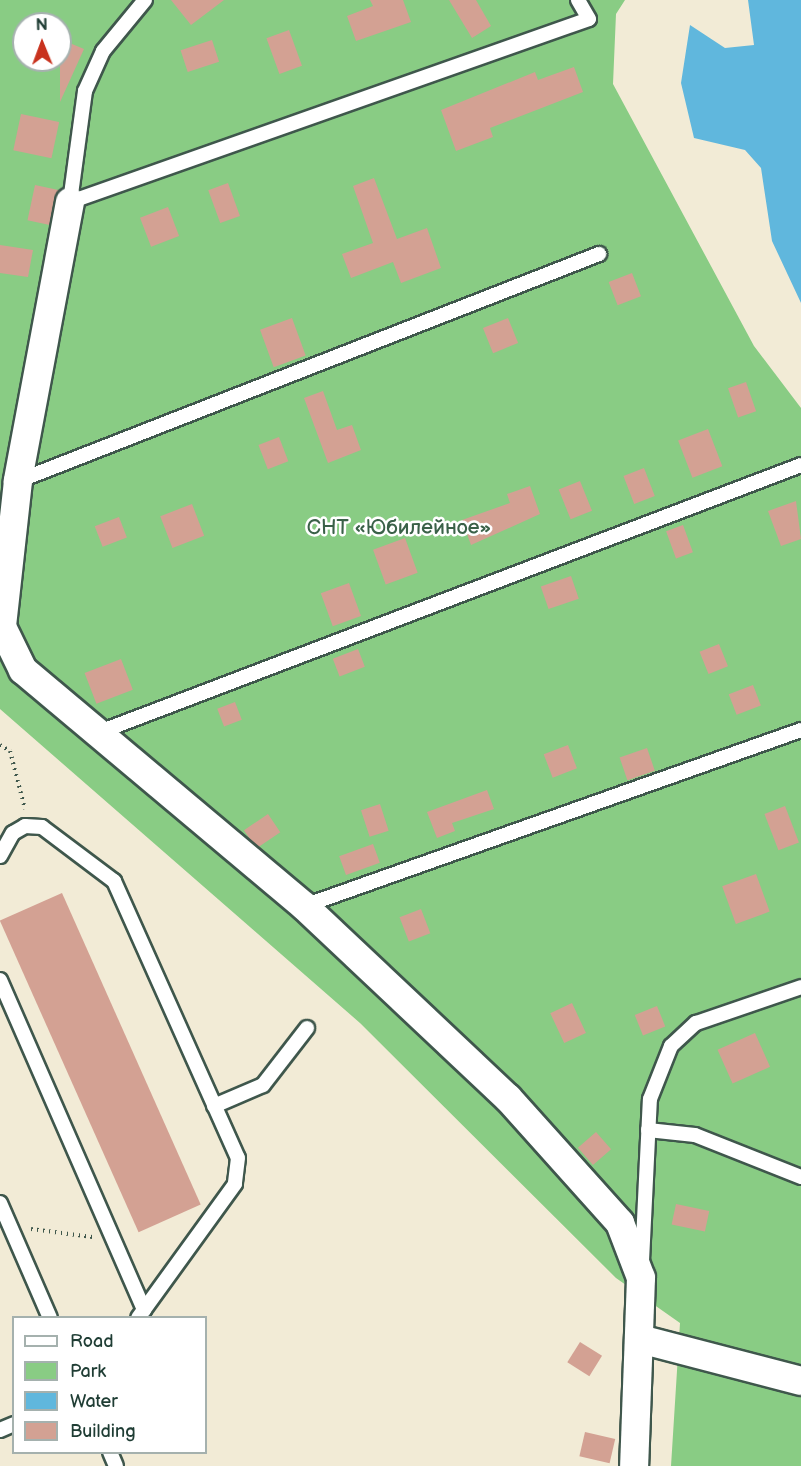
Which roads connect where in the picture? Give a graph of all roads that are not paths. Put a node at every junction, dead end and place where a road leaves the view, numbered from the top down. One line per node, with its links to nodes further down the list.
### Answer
1 (145, 0): 3 (lane)
2 (578, 0): 3 (lane)
3 (70, 202): 6 (street)
4 (599, 254): 6 (lane)
5 (801, 465): 8 (lane)
6 (18, 481): 8 (street)
7 (801, 730): 10 (lane)
8 (95, 734): 10 (street)
9 (0, 856): 14 (lane)
10 (304, 906): 18 (street)
11 (0, 980): 19 (lane)
12 (801, 987): 15 (lane)
13 (307, 1028): 14 (lane)
14 (214, 1106): 19 (lane)
15 (648, 1130): 16 (lane); 18 (lane)
16 (801, 1177)
17 (0, 1203): 20 (lane)
18 (641, 1278): 21 (street)
19 (141, 1314)
20 (50, 1316)
21 (640, 1339): 22 (street); 23 (street)
22 (801, 1381)
23 (634, 1466)

